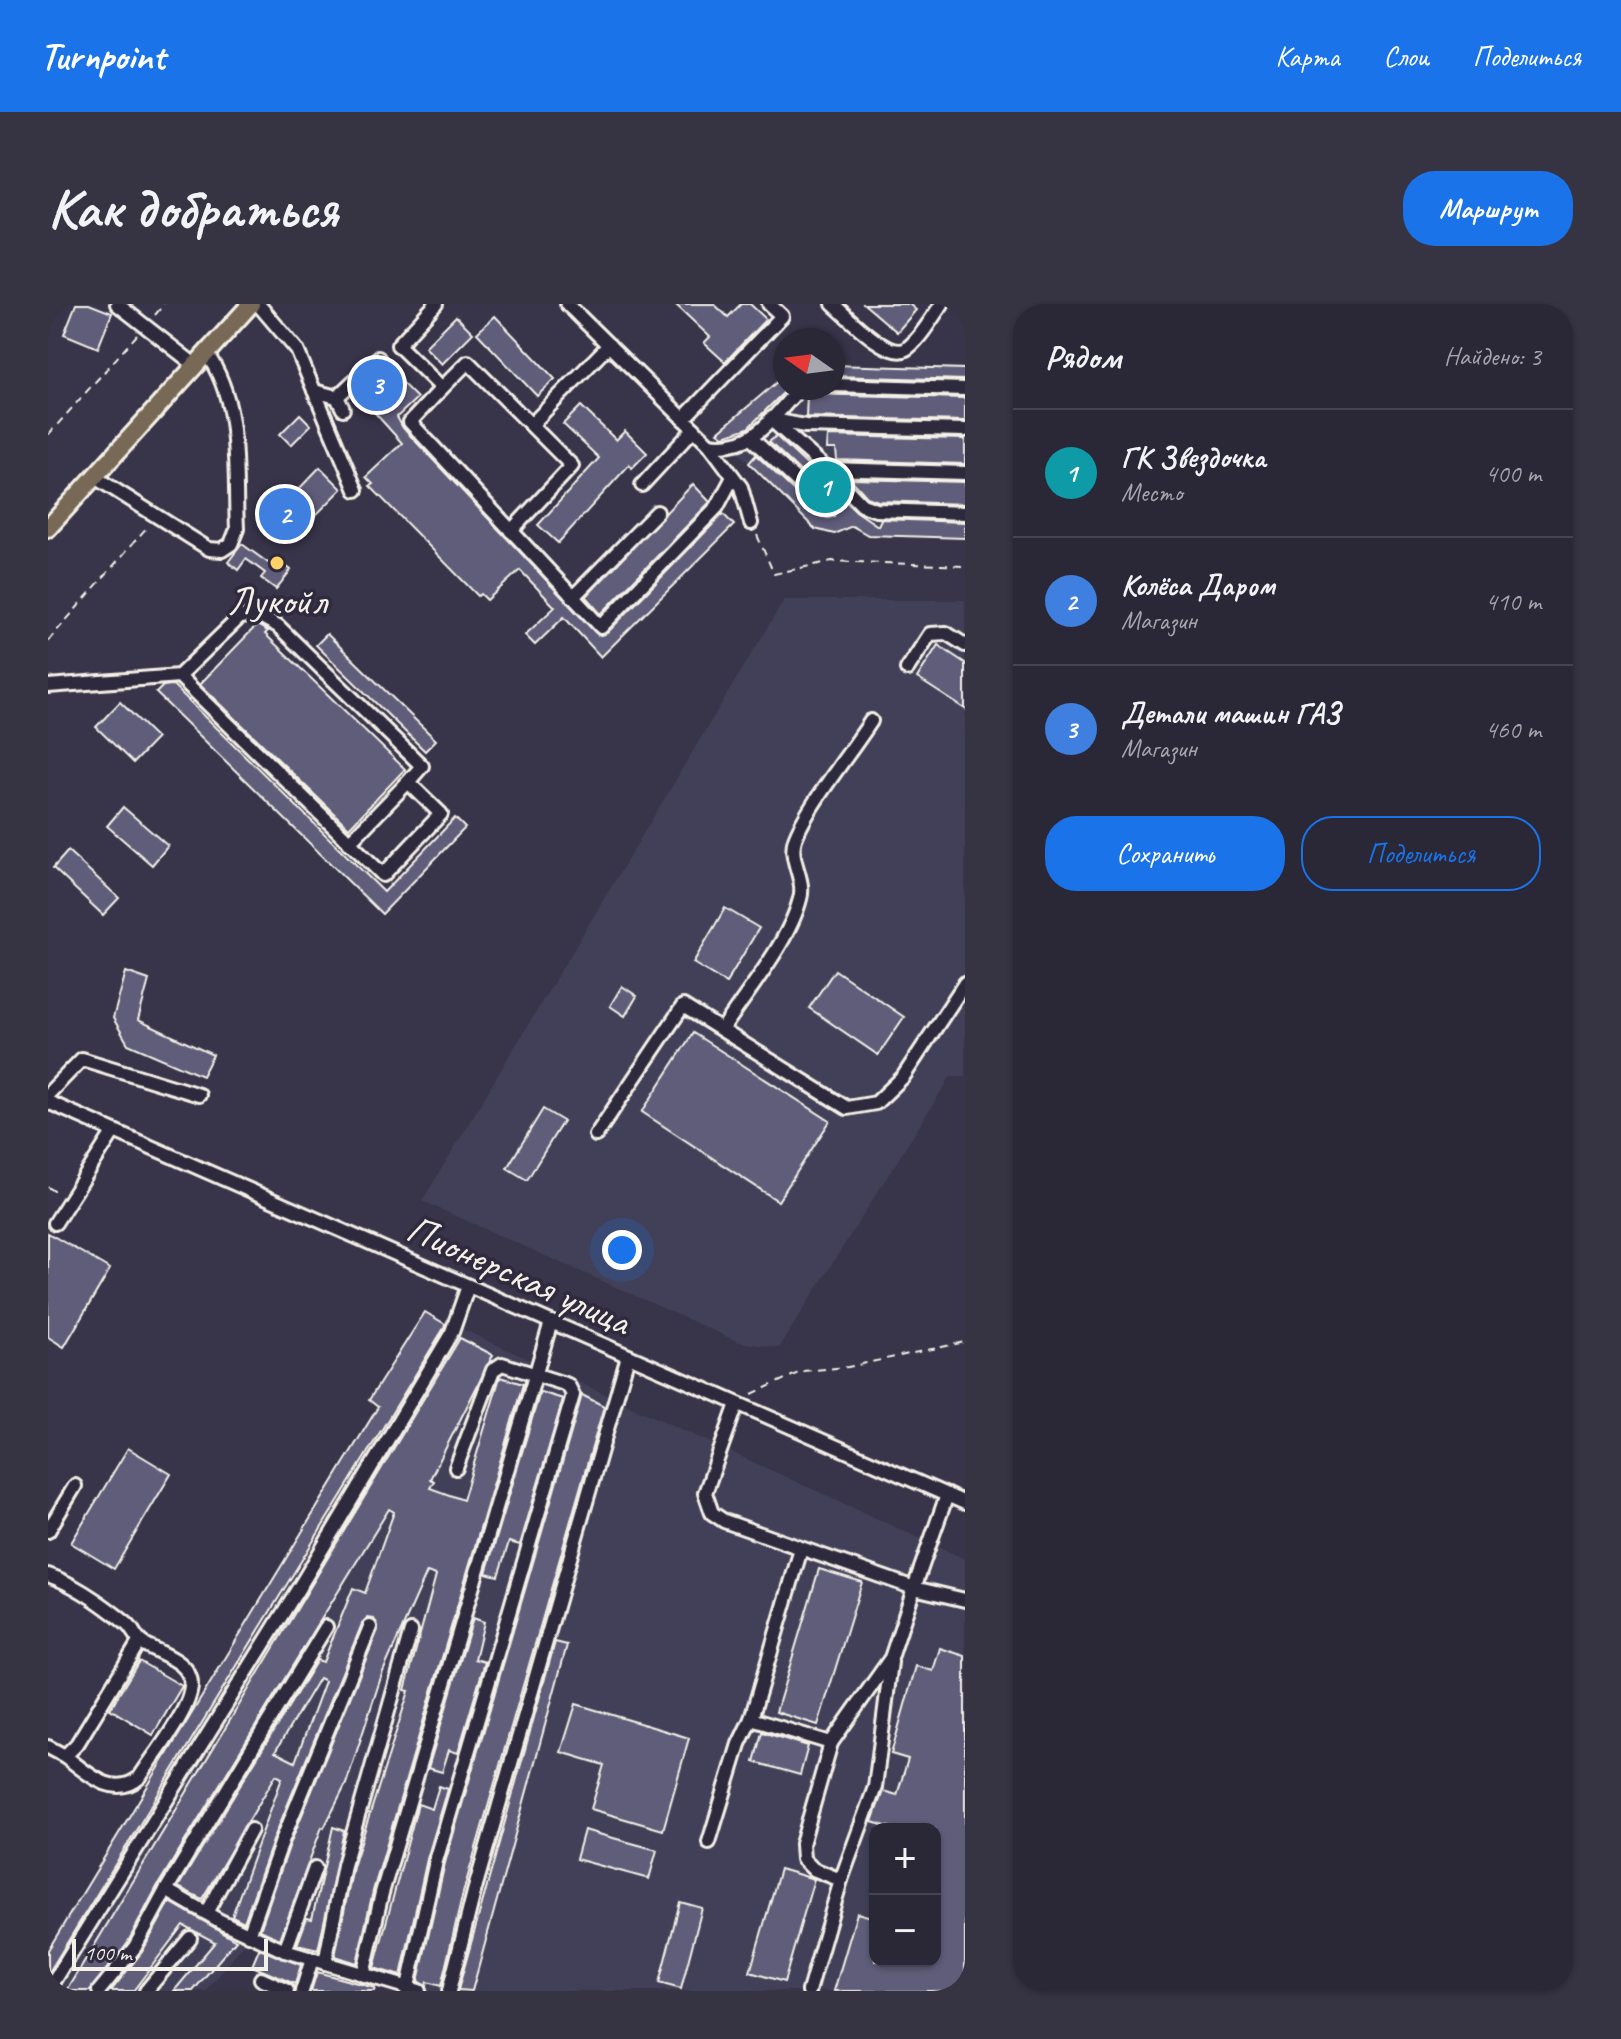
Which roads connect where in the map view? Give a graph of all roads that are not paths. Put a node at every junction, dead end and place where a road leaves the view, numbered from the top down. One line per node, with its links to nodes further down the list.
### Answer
1 (117, 304): 11 (street)
2 (251, 304): 11 (main road)
3 (258, 304): 15 (street)
4 (436, 304): 13 (street)
5 (567, 304): 9 (street)
6 (769, 304): 17 (street)
7 (833, 304): 8 (street)
8 (939, 305)
9 (609, 345): 17 (street); 19 (street)
10 (378, 358): 15 (street)
11 (201, 359): 26 (main road); 26 (street)
12 (845, 385): 14 (street)
13 (442, 388): 19 (street); 35 (street)
14 (965, 389)
15 (314, 391): 29 (street)
16 (788, 400): 18 (street)
17 (683, 419): 20 (street)
18 (770, 419): 21 (street); 22 (street); 24 (street)
19 (531, 425): 35 (street)
20 (694, 429): 23 (street); 28 (street)
21 (965, 430)
22 (752, 439): 23 (street); 30 (street)
23 (709, 444): 27 (street)
24 (827, 469): 25 (street); 32 (street)
25 (965, 473)
26 (93, 476): 34 (main road)
27 (733, 477): 33 (street); 36 (street)
28 (642, 485)
29 (356, 490)
30 (828, 510)
31 (657, 512): 36 (street)
32 (965, 513)
33 (751, 523)
34 (48, 528)
35 (511, 531): 36 (street)
36 (573, 597)
37 (965, 645): 38 (street)
38 (907, 669)
39 (179, 676): 40 (street); 42 (street); 43 (street)
40 (48, 686)
41 (871, 721): 45 (street)
42 (408, 782): 43 (street); 43 (street)
43 (349, 843)
44 (965, 983): 45 (street)
45 (722, 1030): 50 (street)
46 (48, 1094): 47 (street)
47 (199, 1095)
48 (48, 1102): 49 (street, Пионерская улица)
49 (114, 1131): 51 (street); 52 (street, Пионерская улица)
50 (596, 1135)
51 (55, 1223)
52 (468, 1286): 53 (street, Пионерская улица); 88 (street)
53 (551, 1322): 54 (street, Пионерская улица); 55 (street)
54 (628, 1356): 56 (street, Пионерская улица); 93 (street)
55 (537, 1372): 57 (street); 85 (street); 87 (street)
56 (737, 1404): 59 (street, Пионерская улица); 62 (street)
57 (456, 1468)
58 (75, 1486): 61 (street)
59 (947, 1495): 60 (street, Пионерская улица); 64 (street)
60 (965, 1503)
61 (48, 1531)
62 (801, 1549): 64 (street); 71 (street)
63 (48, 1575): 69 (street)
64 (914, 1588): 65 (street); 70 (street)
65 (965, 1600)
66 (326, 1627): 79 (street)
67 (370, 1627): 81 (street)
68 (411, 1631): 84 (street)
69 (139, 1642): 74 (street); 74 (street)
70 (891, 1658): 72 (street); 78 (street)
71 (751, 1719): 72 (street); 76 (street)
72 (831, 1743): 78 (street)
73 (48, 1747): 74 (street)
74 (65, 1756)
75 (251, 1830): 80 (street)
76 (709, 1842)
77 (315, 1868): 83 (street)
78 (841, 1880): 94 (street)
79 (166, 1890): 80 (street); 89 (street)
80 (206, 1913): 81 (street)
81 (249, 1935): 83 (street)
82 (190, 1938): 90 (street)
83 (285, 1951): 84 (street)
84 (318, 1961): 85 (street); 92 (street)
85 (363, 1975): 87 (street)
86 (261, 1979): 91 (street)
87 (411, 1990)
88 (48, 1991)
89 (99, 1991)
90 (146, 1991)
91 (287, 1991)
92 (302, 1991)
93 (449, 1991)
94 (809, 1991)

